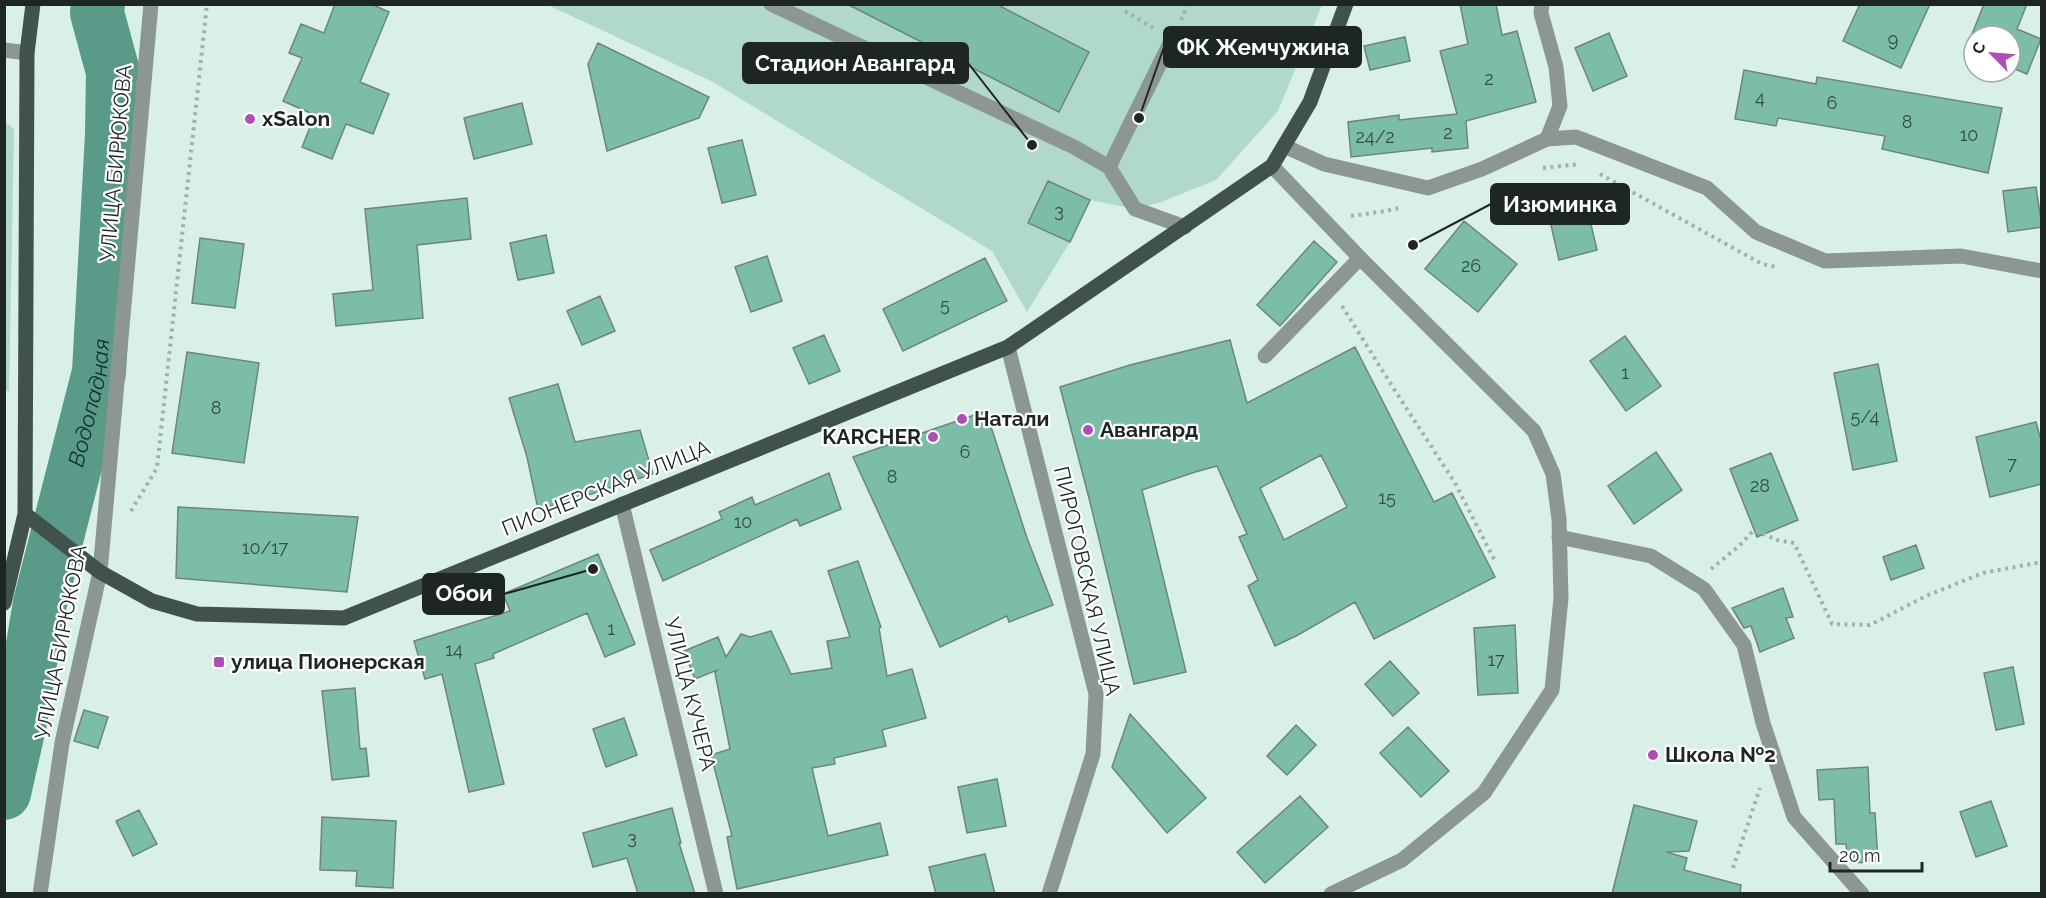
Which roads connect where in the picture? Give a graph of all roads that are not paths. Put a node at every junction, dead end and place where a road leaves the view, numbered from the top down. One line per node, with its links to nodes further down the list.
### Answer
1 (33, 4): 8 (main road)
2 (151, 4): 21 (street, УЛИЦА БИРЮКОВА)
3 (771, 4): 12 (street)
4 (1346, 4): 10 (main road)
5 (1542, 4): 9 (street)
6 (1173, 39): 12 (street)
7 (4, 51): 8 (street)
8 (27, 53): 19 (main road)
9 (1547, 139): 10 (street); 15 (street)
10 (1284, 146): 11 (main road)
11 (1272, 166): 13 (main road, ПИОНЕРСКАЯ УЛИЦА); 14 (street)
12 (1109, 167): 13 (street)
13 (1185, 227): 16 (main road, ПИОНЕРСКАЯ УЛИЦА)
14 (1360, 258): 17 (street); 20 (street)
15 (2042, 271)
16 (1008, 347): 18 (main road, ПИОНЕРСКАЯ УЛИЦА); 26 (street, ПИРОГОВСКАЯ УЛИЦА)
17 (1265, 356)
18 (622, 504): 21 (main road, ПИОНЕРСКАЯ УЛИЦА); 25 (street, УЛИЦА КУЧЕРА)
19 (25, 514): 21 (main road, ПИОНЕРСКАЯ УЛИЦА); 22 (main road)
20 (1559, 537): 23 (street); 27 (street)
21 (100, 573): 24 (street, УЛИЦА БИРЮКОВА)
22 (4, 603)
23 (1856, 891)
24 (40, 894)
25 (716, 894)
26 (1049, 894)
27 (1330, 894)

